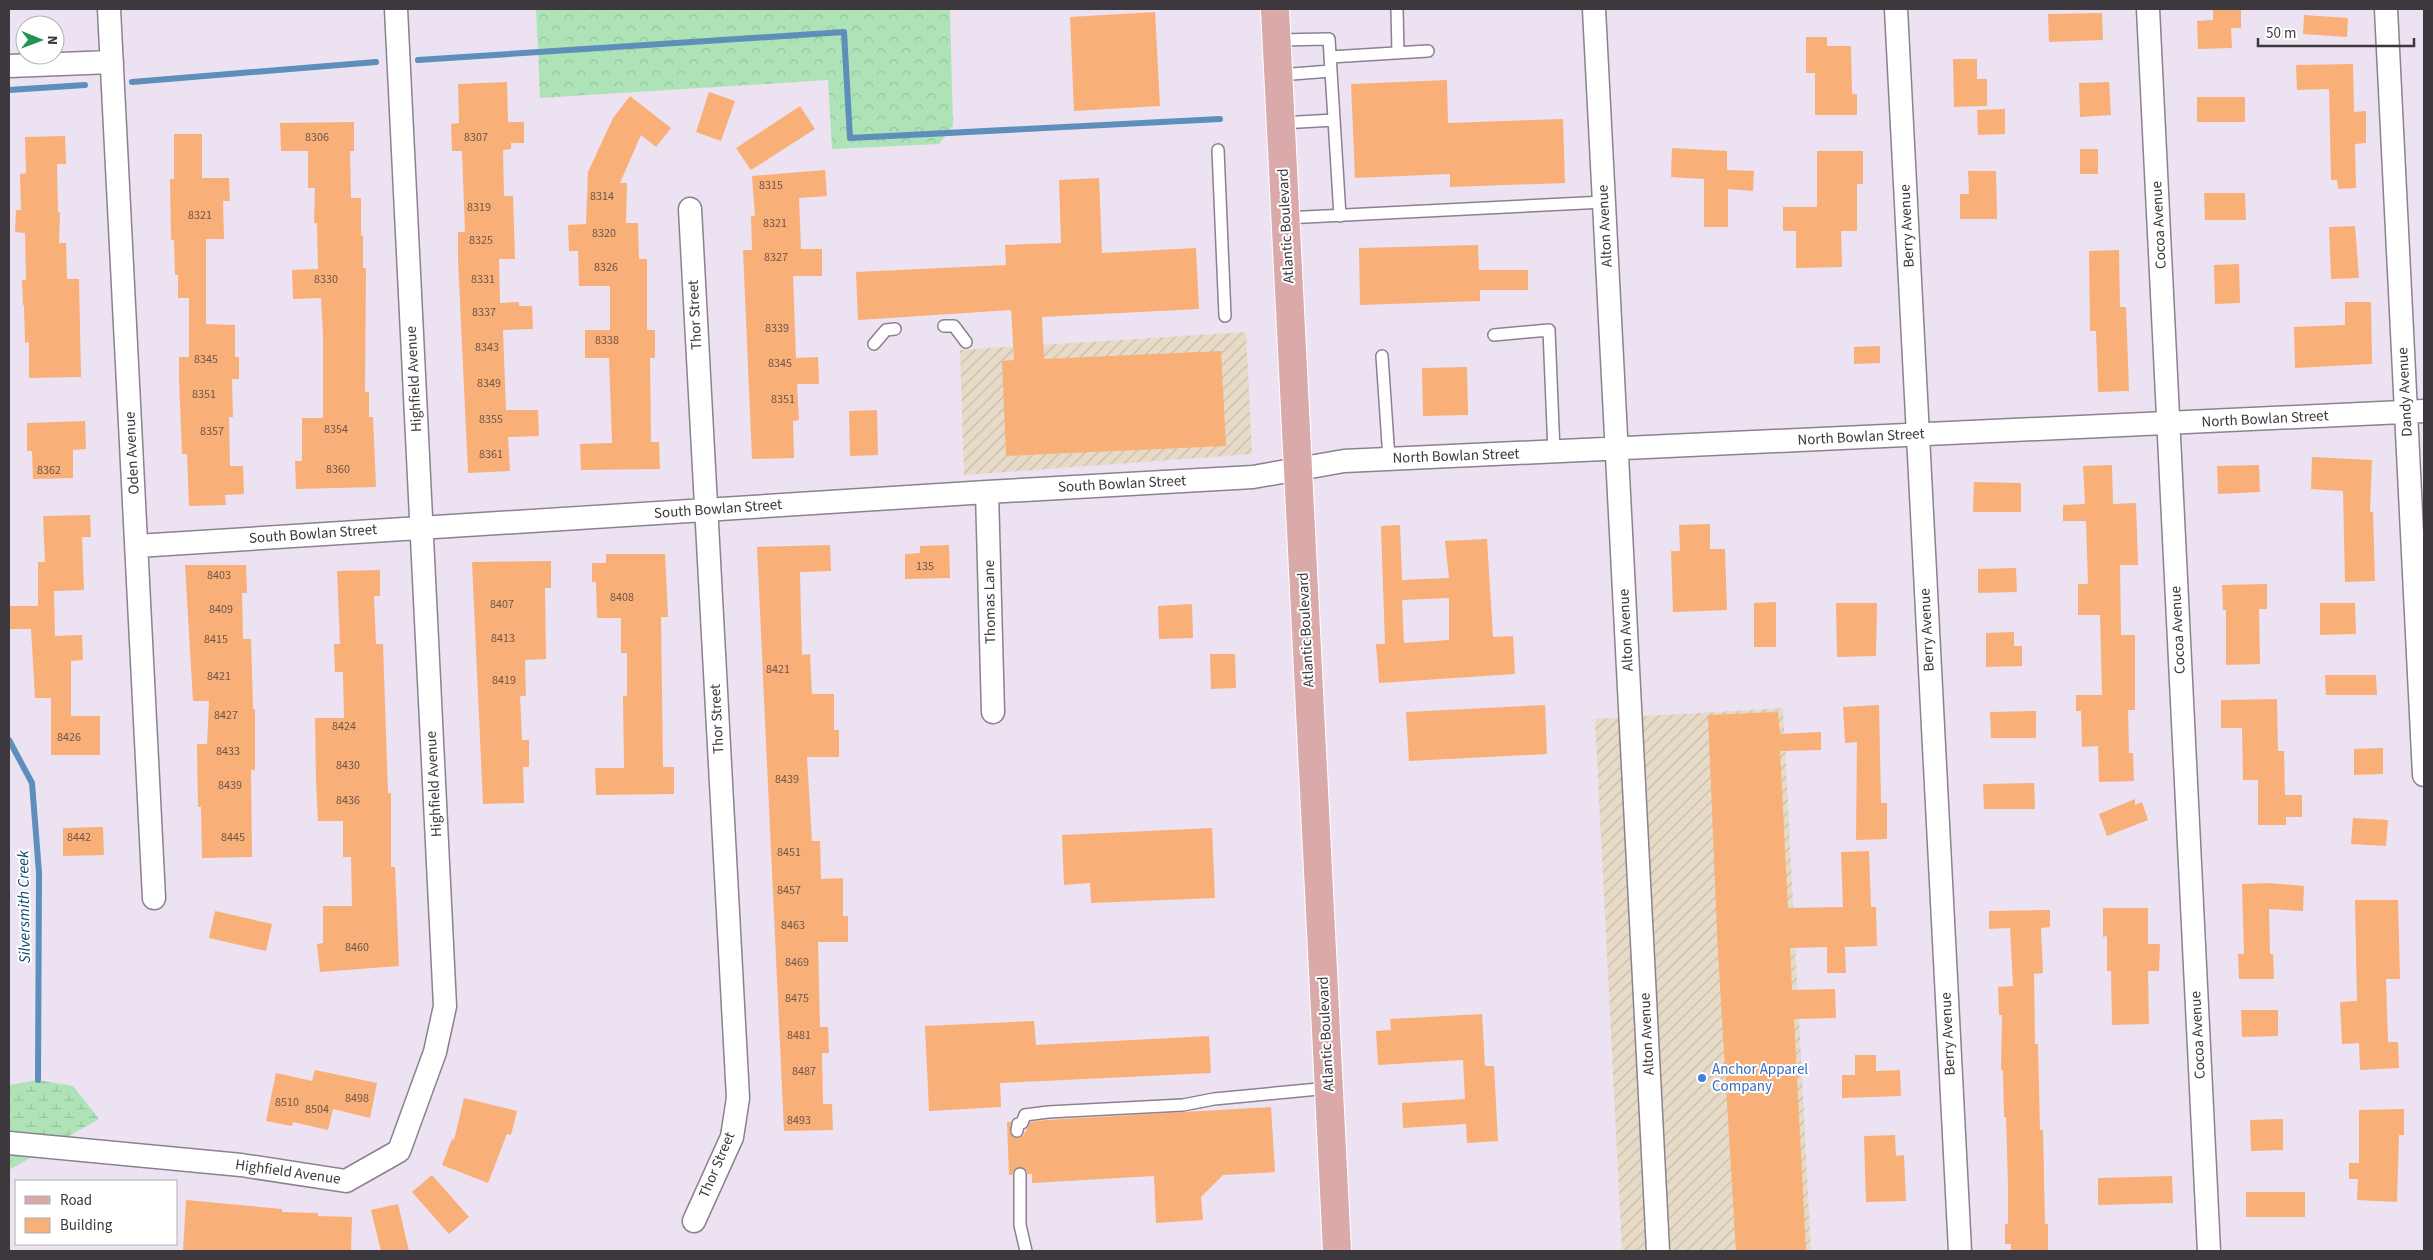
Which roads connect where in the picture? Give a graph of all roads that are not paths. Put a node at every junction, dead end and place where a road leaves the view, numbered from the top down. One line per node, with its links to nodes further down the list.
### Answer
1 (109, 9): 13 (street, Oden Avenue)
2 (396, 9): 40 (street, Highfield Avenue)
3 (1275, 9): 9 (main road, Atlantic Boulevard)
4 (1397, 9): 11 (lane)
5 (1594, 9): 20 (street, Alton Avenue)
6 (1896, 9): 33 (street, Berry Avenue)
7 (2148, 9): 32 (street, Cocoa Avenue)
8 (2386, 9): 31 (street, Dandy Avenue)
9 (1276, 40): 12 (lane); 16 (main road, Atlantic Boulevard)
10 (1428, 51): 11 (lane)
11 (1398, 53): 12 (lane)
12 (1330, 57): 15 (lane)
13 (112, 62): 14 (street); 41 (street, Oden Avenue)
14 (9, 66)
15 (1331, 72): 16 (lane); 17 (lane)
16 (1279, 75): 18 (main road, Atlantic Boulevard)
17 (1334, 120): 18 (lane); 22 (lane)
18 (1281, 123): 23 (main road, Atlantic Boulevard)
19 (1218, 150): 24 (lane)
20 (1604, 202): 22 (lane); 34 (street, Alton Avenue)
21 (690, 209): 39 (street, Thor Street)
22 (1340, 216): 23 (lane)
23 (1285, 218): 37 (main road, Atlantic Boulevard)
24 (1225, 316)
25 (944, 326): 28 (lane)
26 (895, 329): 29 (lane)
27 (1494, 334): 35 (lane)
28 (966, 342)
29 (874, 344)
30 (1382, 356): 36 (lane)
31 (2415, 412): 32 (street, North Bowlan Street); 43 (street, Dandy Avenue)
32 (2168, 423): 33 (street, North Bowlan Street); 54 (street, Cocoa Avenue)
33 (1917, 434): 34 (street, North Bowlan Street); 53 (street, Berry Avenue)
34 (1617, 449): 35 (street, North Bowlan Street); 52 (street, Alton Avenue)
35 (1554, 452): 36 (street, North Bowlan Street)
36 (1389, 459): 37 (street, North Bowlan Street)
37 (1298, 470): 38 (street, South Bowlan Street); 45 (main road, Atlantic Boulevard)
38 (987, 492): 39 (street, South Bowlan Street); 42 (street, Thomas Lane)
39 (706, 510): 40 (street, South Bowlan Street); 49 (street, Thor Street)
40 (421, 527): 41 (street, South Bowlan Street); 47 (street, Highfield Avenue)
41 (137, 546): 44 (street, Oden Avenue)
42 (993, 712)
43 (2424, 775)
44 (154, 898)
45 (1329, 1088): 46 (lane); 51 (main road, Atlantic Boulevard)
46 (1017, 1131)
47 (9, 1143)
48 (1020, 1174): 50 (lane)
49 (694, 1220)
50 (1026, 1251)
51 (1337, 1251)
52 (1658, 1251)
53 (1960, 1251)
54 (2209, 1251)

